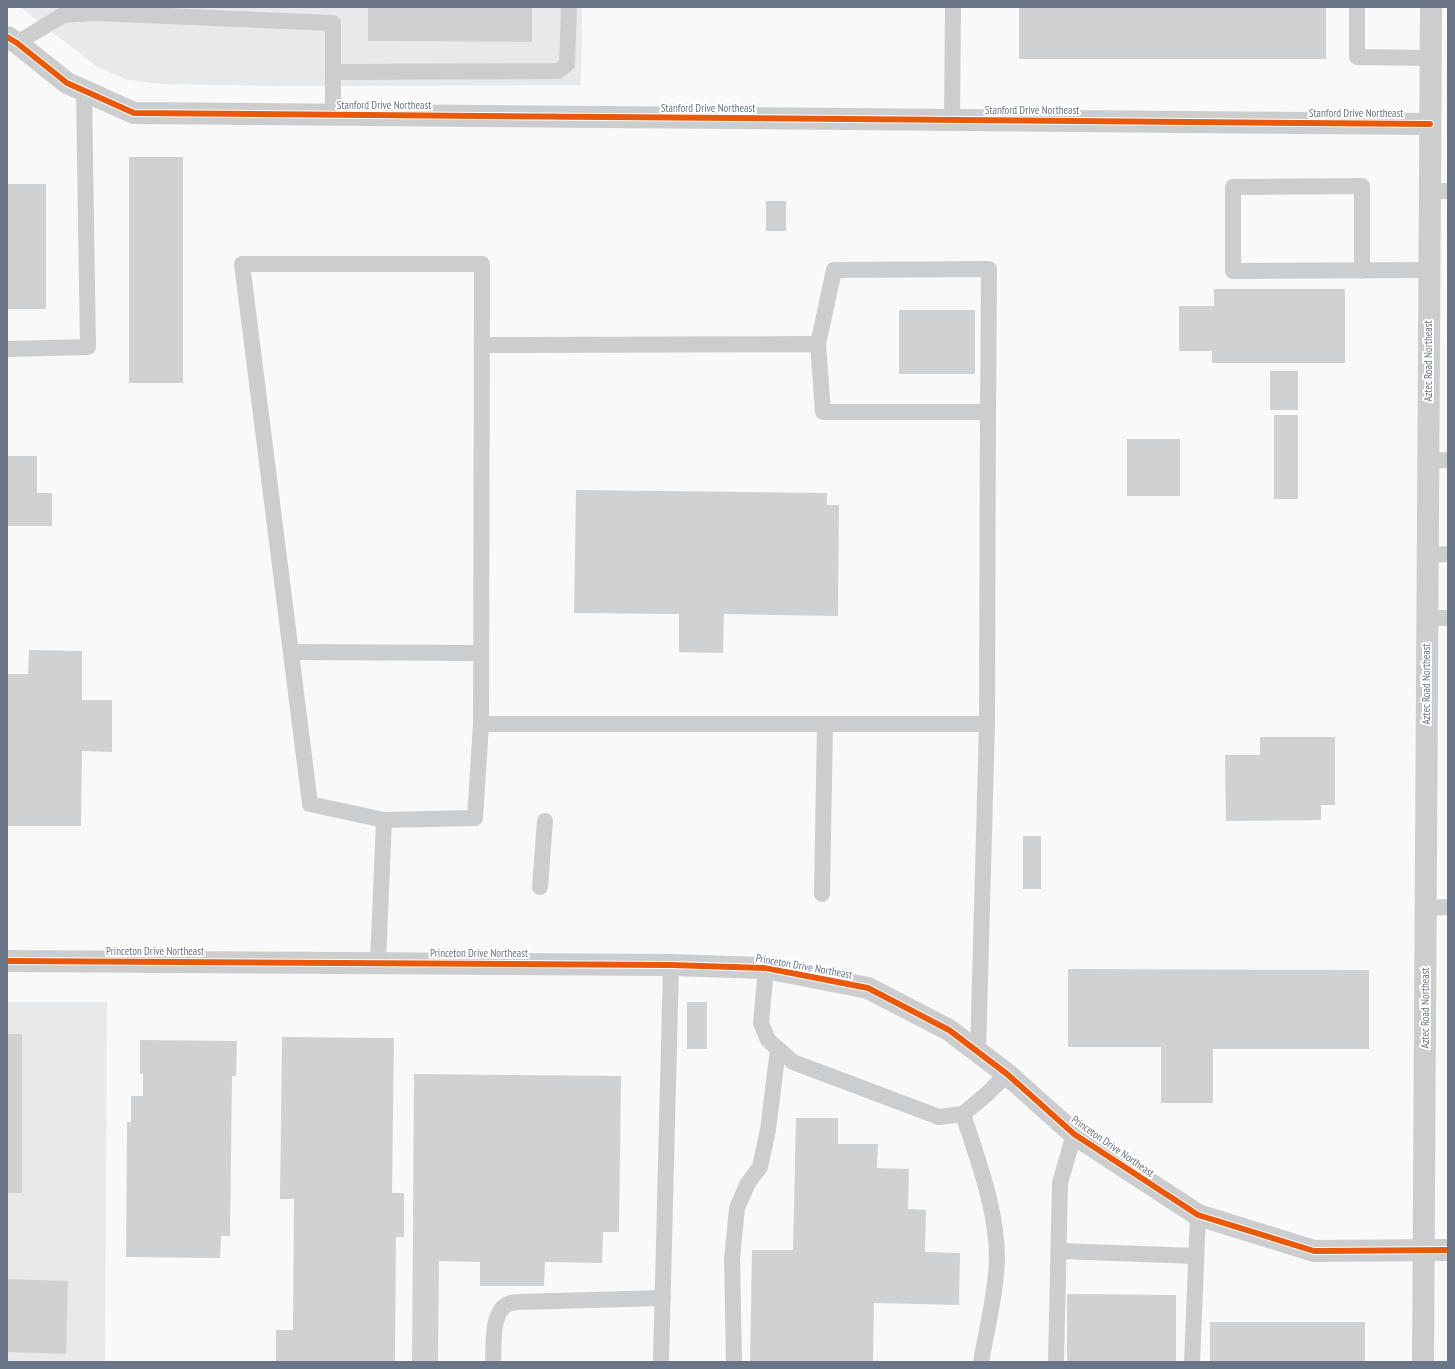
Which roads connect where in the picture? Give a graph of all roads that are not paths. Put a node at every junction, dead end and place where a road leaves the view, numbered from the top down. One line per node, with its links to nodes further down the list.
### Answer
1 (569, 7): 8 (lane)
2 (953, 7): 11 (lane)
3 (1357, 7): 7 (lane)
4 (1431, 7): 7 (street, Aztec Road Northeast)
5 (63, 11): 6 (lane); 8 (lane)
6 (12, 40): 9 (street, Stanford Drive Northeast)
7 (1431, 58): 12 (street, Aztec Road Northeast)
8 (333, 72): 10 (lane)
9 (84, 91): 10 (street, Stanford Drive Northeast); 18 (lane)
10 (333, 115): 11 (street, Stanford Drive Northeast)
11 (952, 120): 12 (street, Stanford Drive Northeast)
12 (1430, 124): 13 (street, Aztec Road Northeast)
13 (1439, 191): 14 (street, Aztec Road Northeast)
14 (1429, 270): 15 (lane); 20 (street, Aztec Road Northeast)
15 (1362, 271): 15 (lane)
16 (818, 344): 17 (lane); 19 (lane); 19 (lane)
17 (482, 345): 23 (lane); 24 (lane)
18 (7, 349)
19 (988, 412): 27 (lane)
20 (1438, 461): 21 (street, Aztec Road Northeast)
21 (1438, 554): 22 (street, Aztec Road Northeast)
22 (1437, 618): 32 (street, Aztec Road Northeast)
23 (291, 652): 24 (lane); 28 (lane)
24 (481, 653): 25 (lane)
25 (481, 724): 26 (lane); 28 (lane)
26 (825, 724): 27 (lane); 31 (lane)
27 (987, 724): 39 (lane)
28 (384, 820): 35 (lane)
29 (545, 821): 30 (lane)
30 (540, 886)
31 (822, 894)
32 (1425, 908): 33 (lane); 44 (street, Aztec Road Northeast)
33 (1448, 908)
34 (7, 961): 35 (street, Princeton Drive Northeast)
35 (378, 962): 36 (street, Princeton Drive Northeast)
36 (672, 964): 37 (street, Princeton Drive Northeast); 48 (lane)
37 (766, 968): 38 (lane); 39 (street, Princeton Drive Northeast)
38 (778, 1048): 41 (lane); 51 (lane)
39 (978, 1052): 40 (street, Princeton Drive Northeast)
40 (1007, 1074): 41 (lane); 42 (street, Princeton Drive Northeast)
41 (963, 1114): 52 (lane)
42 (1074, 1134): 43 (street, Princeton Drive Northeast); 46 (lane)
43 (1198, 1215): 44 (street, Princeton Drive Northeast); 47 (lane)
44 (1423, 1250): 45 (street, Princeton Drive Northeast); 55 (street, Aztec Road Northeast)
45 (1448, 1250)
46 (1059, 1252): 47 (lane); 53 (lane)
47 (1196, 1256): 54 (lane)
48 (663, 1298): 49 (lane); 50 (lane)
49 (494, 1362)
50 (661, 1362)
51 (734, 1362)
52 (981, 1362)
53 (1056, 1362)
54 (1192, 1362)
55 (1423, 1362)

